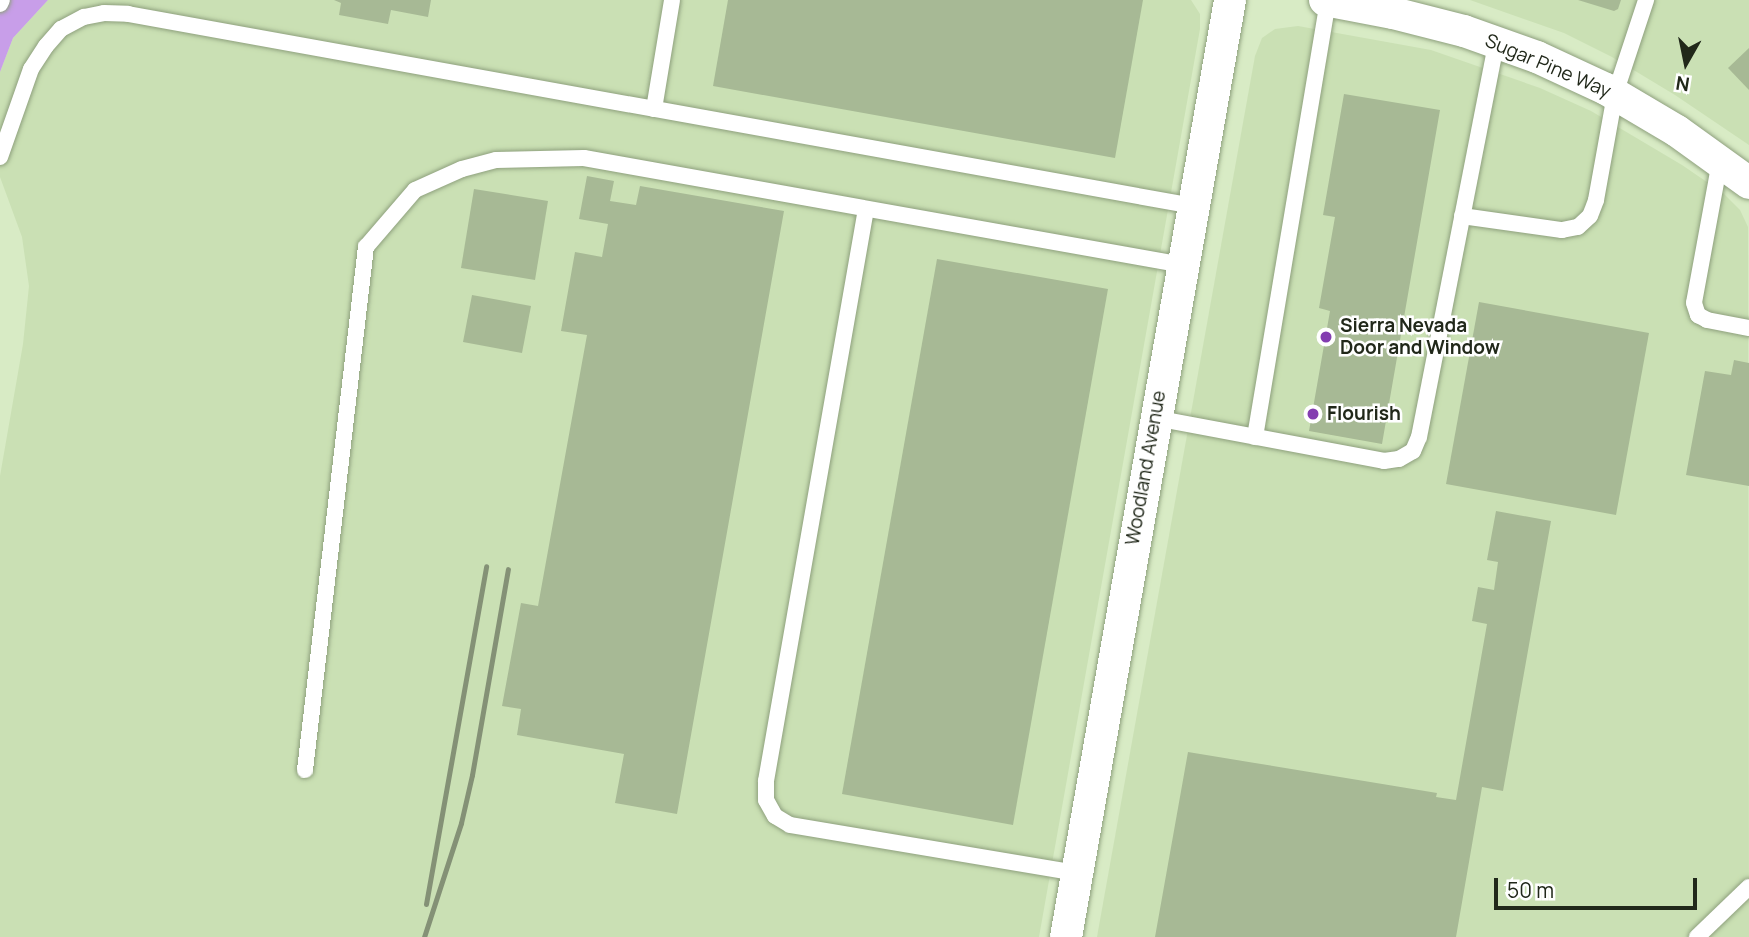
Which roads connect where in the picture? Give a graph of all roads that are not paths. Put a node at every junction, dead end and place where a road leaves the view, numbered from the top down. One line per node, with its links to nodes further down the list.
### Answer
1 (673, 0): 7 (lane)
2 (1230, 0): 11 (street, Woodland Avenue)
3 (1326, 0): 5 (street, Sugar Pine Way); 17 (lane)
4 (1646, 0): 6 (lane)
5 (1496, 43): 6 (street, Sugar Pine Way); 13 (lane)
6 (1615, 94): 9 (street, Sugar Pine Way); 13 (lane)
7 (654, 109): 8 (lane); 11 (lane)
8 (0, 157)
9 (1720, 160): 10 (street, Sugar Pine Way); 15 (lane)
10 (1749, 183)
11 (1193, 206): 14 (street, Woodland Avenue)
12 (866, 209): 14 (lane); 18 (lane); 19 (lane)
13 (1462, 216): 17 (lane)
14 (1183, 265): 16 (street, Woodland Avenue)
15 (1749, 328)
16 (1155, 418): 17 (lane); 19 (street, Woodland Avenue)
17 (1255, 437)
18 (305, 770)
19 (1077, 873): 21 (street, Woodland Avenue)
20 (1749, 887): 22 (lane)
21 (1066, 937)
22 (1697, 937)

